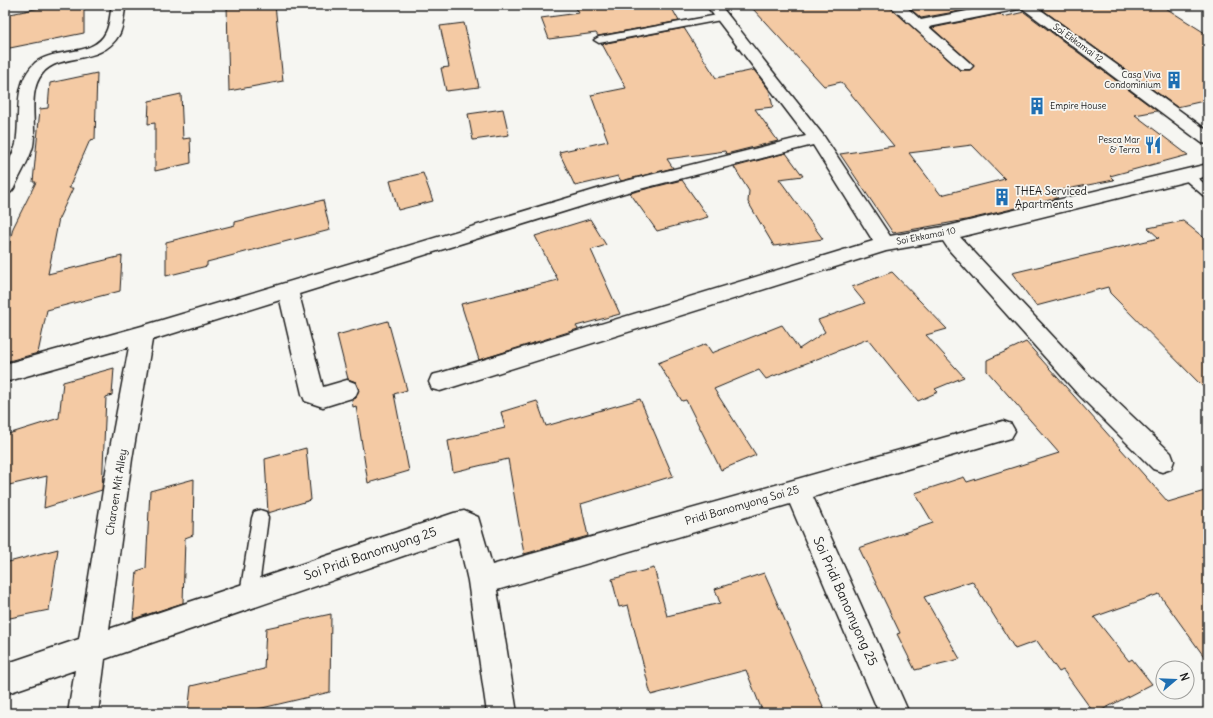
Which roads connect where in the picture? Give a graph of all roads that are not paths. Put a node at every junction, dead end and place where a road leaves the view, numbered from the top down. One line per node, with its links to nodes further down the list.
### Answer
1 (119, 5): 14 (street)
2 (713, 5): 6 (street, Soi Ekkamai 10)
3 (896, 5): 7 (street)
4 (1019, 5): 7 (street)
5 (1025, 5): 11 (street, Soi Ekkamai 12)
6 (723, 17): 8 (lane); 10 (street, Soi Ekkamai 10)
7 (918, 25): 9 (street)
8 (599, 40)
9 (965, 66)
10 (817, 139): 17 (street, Soi Ekkamai 10); 18 (street)
11 (1208, 139)
12 (1208, 170): 13 (street, Soi Ekkamai 10)
13 (1187, 175): 15 (lane); 16 (street, Soi Ekkamai 10)
14 (5, 188)
15 (1208, 193)
16 (948, 232): 17 (street, Soi Ekkamai 10); 24 (street)
17 (885, 244): 21 (street)
18 (288, 290): 19 (street); 22 (street)
19 (142, 335): 20 (street); 29 (street, Charoen Mit Alley)
20 (5, 373)
21 (440, 382)
22 (347, 390)
23 (1003, 431): 25 (street, Pridi Banomyong Soi 25)
24 (1162, 461)
25 (797, 490): 27 (street, Pridi Banomyong Soi 25); 33 (street, Soi Pridi Banomyong 25)
26 (260, 518): 28 (lane)
27 (482, 581): 28 (street, Soi Pridi Banomyong 25); 32 (street, Soi Pridi Banomyong 25)
28 (249, 594): 29 (street, Soi Pridi Banomyong 25)
29 (92, 649): 30 (street, Soi Pridi Banomyong 25); 31 (street)
30 (5, 679)
31 (83, 713)
32 (502, 713)
33 (894, 713)

